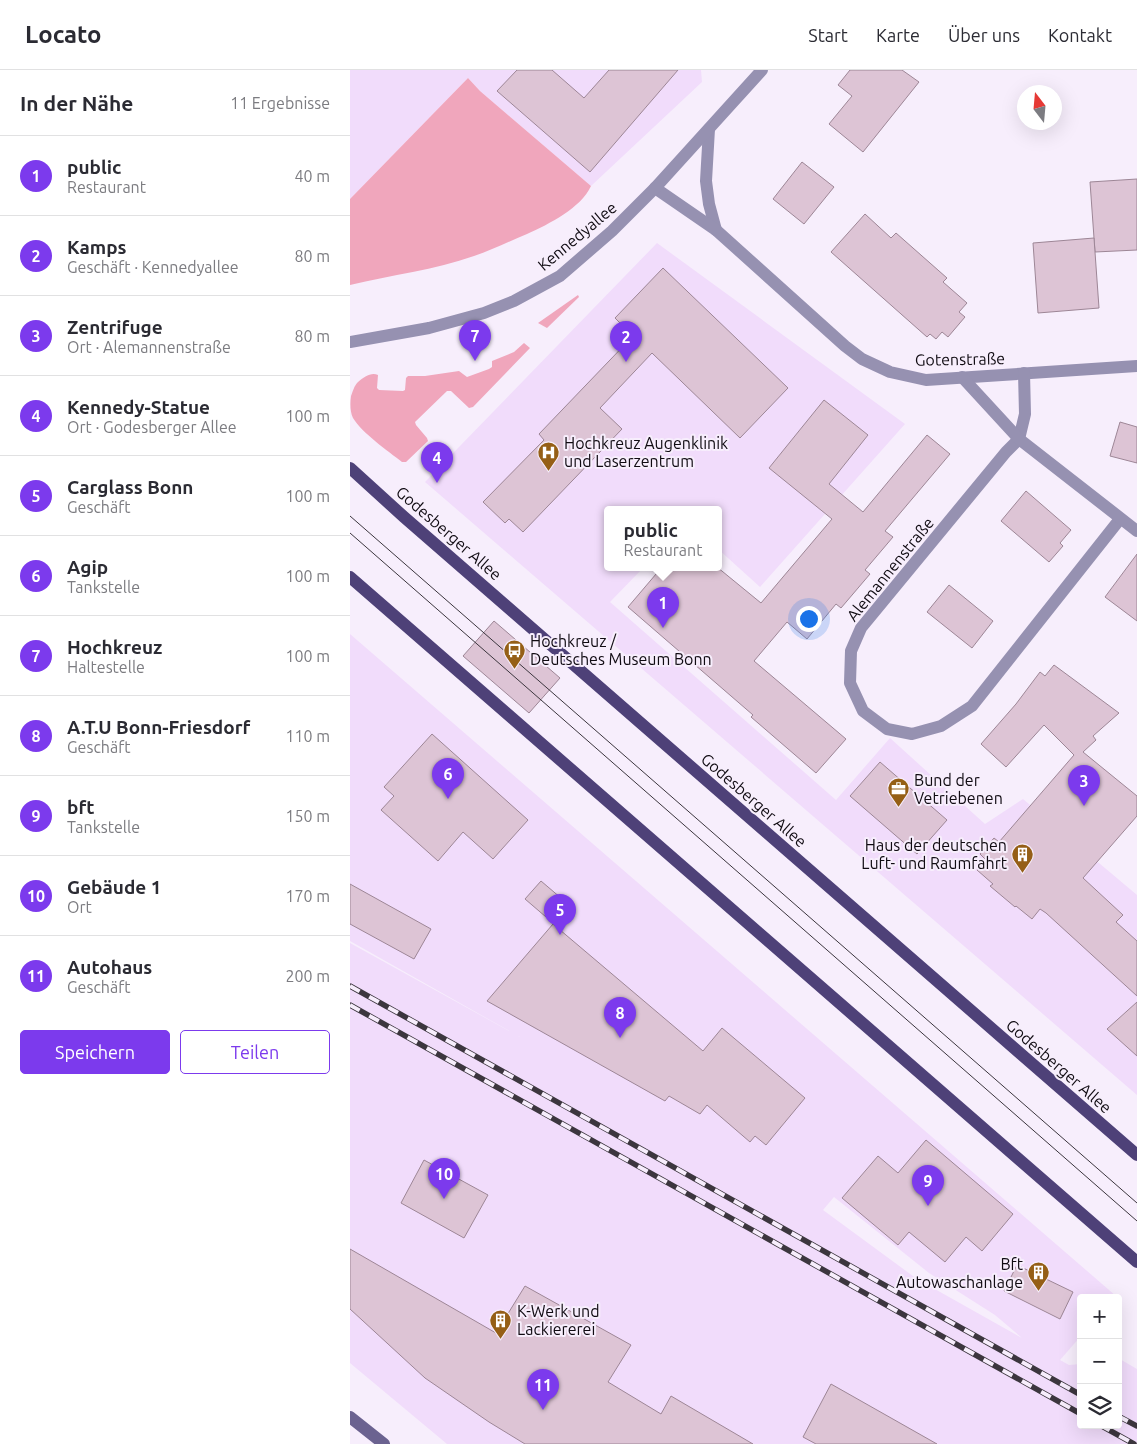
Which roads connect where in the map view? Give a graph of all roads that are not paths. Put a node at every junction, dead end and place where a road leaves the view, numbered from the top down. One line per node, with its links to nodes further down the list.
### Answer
1 (761, 70): 2 (street, Kennedyallee)
2 (710, 129): 3 (street, Kennedyallee); 4 (street)
3 (655, 188): 4 (street, Gotenstraße); 5 (street, Kennedyallee)
4 (716, 230): 9 (street, Gotenstraße)
5 (355, 341): 6 (street, Kennedyallee)
6 (350, 354)
7 (1137, 366): 8 (street, Gotenstraße)
8 (1024, 374): 9 (street, Gotenstraße); 10 (street)
9 (962, 377): 10 (street)
10 (1019, 439): 12 (street); 12 (street, Alemannenstraße)
11 (350, 468): 15 (main road, Godesberger Allee)
12 (1120, 519): 13 (street)
13 (1137, 531)
14 (350, 577): 16 (main road)
15 (1137, 1155)
16 (1137, 1262)
17 (350, 1417): 18 (main road)
18 (384, 1444)

